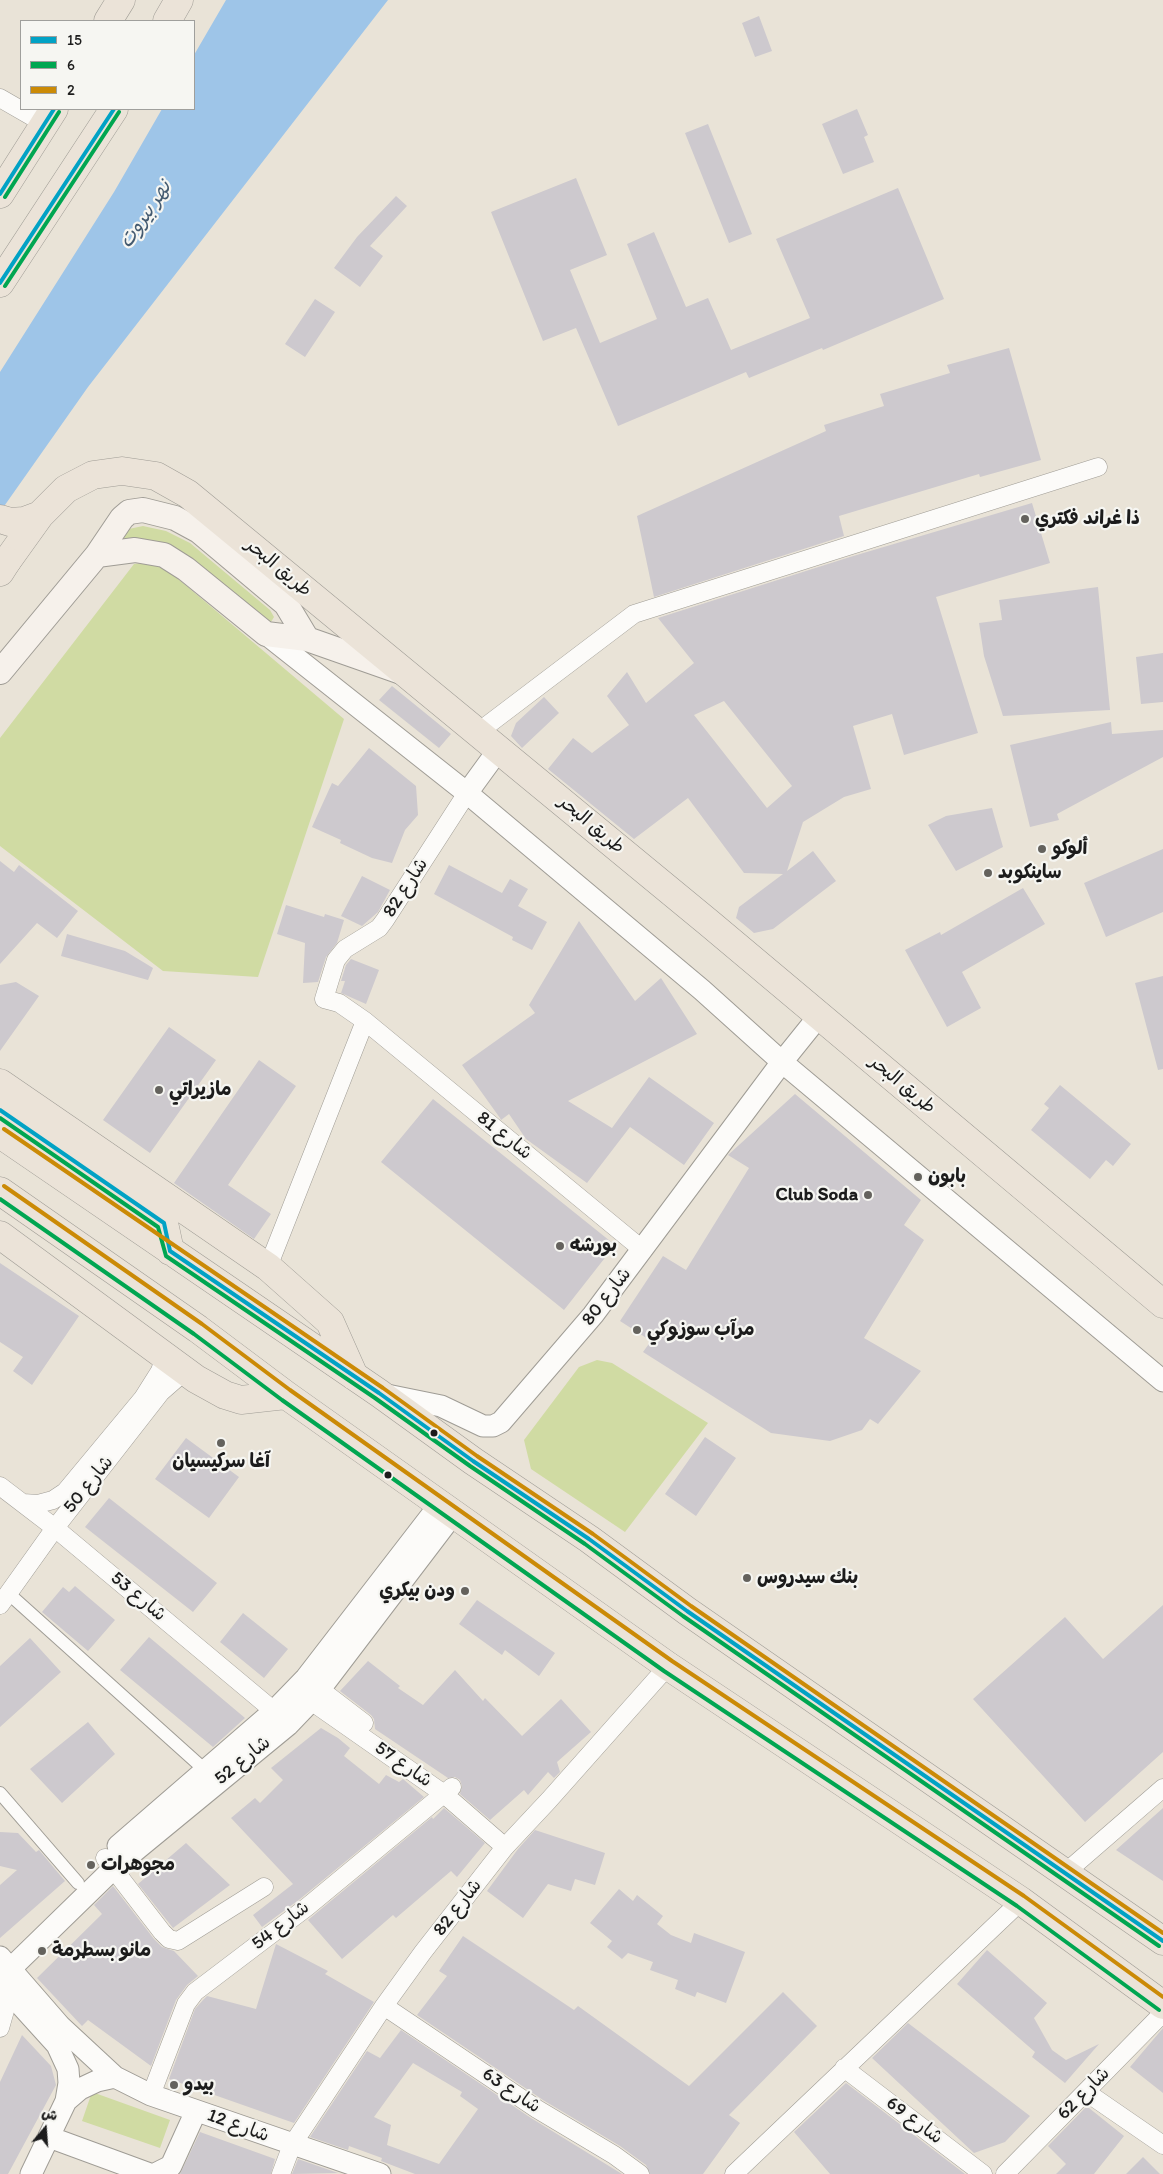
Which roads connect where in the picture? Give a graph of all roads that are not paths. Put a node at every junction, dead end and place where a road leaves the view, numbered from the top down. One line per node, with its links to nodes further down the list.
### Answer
1 (122, 0): 3 (highway)
2 (179, 0): 4 (highway)
3 (109, 20)
4 (168, 20)
5 (0, 98): 6 (street)
6 (20, 105)
7 (33, 110): 9 (street)
8 (113, 110): 11 (highway)
9 (49, 116): 10 (highway)
10 (0, 194)
11 (0, 282)
12 (1098, 467): 22 (street)
13 (40, 515): 14 (highway); 17 (highway, طريق البحر); 21 (highway, طريق البحر)
14 (0, 519)
15 (0, 526): 17 (highway)
16 (97, 555): 18 (main road); 19 (main road); 20 (main road)
17 (4, 567)
18 (266, 634): 19 (main road); 24 (street)
19 (307, 639): 21 (main road)
20 (0, 672)
21 (408, 675): 22 (highway, طريق البحر)
22 (477, 733): 23 (highway, طريق البحر)
23 (499, 749): 24 (street); 26 (highway, طريق البحر)
24 (467, 793): 25 (street, شارع 82); 28 (street)
25 (324, 999): 27 (street, شارع 81)
26 (819, 1016): 28 (street, شارع 80); 37 (highway, طريق البحر)
27 (366, 1021): 34 (street, شارع 81); 36 (street)
28 (782, 1062): 34 (street, شارع 80); 40 (street)
29 (0, 1083): 36 (highway)
30 (0, 1110): 35 (highway)
31 (0, 1134): 35 (highway)
32 (0, 1191): 42 (highway)
33 (0, 1235): 38 (highway)
34 (643, 1250): 41 (street, شارع 80)
35 (170, 1251): 39 (highway)
36 (268, 1266): 39 (highway)
37 (1163, 1304)
38 (175, 1364): 42 (highway); 43 (street); 43 (street, شارع 50)
39 (354, 1376): 41 (highway)
40 (1163, 1381)
41 (379, 1393): 58 (highway)
42 (286, 1395): 46 (highway)
43 (102, 1458): 45 (street); 47 (street, شارع 50)
44 (0, 1486): 45 (street, شارع 53)
45 (23, 1503): 47 (street, شارع 53)
46 (447, 1508): 49 (highway); 50 (street, شارع 52)
47 (54, 1528): 48 (street, شارع 50); 51 (street, شارع 53)
48 (4, 1599): 52 (street)
49 (668, 1666): 56 (street, شارع 82); 61 (highway)
50 (308, 1689): 51 (street, شارع 52); 54 (street, شارع 57); 57 (street, شارع 52)
51 (274, 1711): 52 (street, شارع 52)
52 (205, 1770): 57 (street, شارع 52)
53 (1163, 1788): 58 (street)
54 (448, 1790): 56 (street, شارع 57); 71 (street, شارع 54)
55 (0, 1793): 59 (street)
56 (508, 1844): 65 (street, شارع 82)
57 (109, 1863): 59 (street, شارع 52); 60 (street); 63 (street, شارع 52)
58 (1065, 1874): 62 (highway)
59 (78, 1883): 63 (street, شارع 52)
60 (264, 1887)
61 (1020, 1901): 64 (highway); 68 (street)
62 (1163, 1941)
63 (3, 1971): 67 (street); 69 (street, شارع 12); 72 (street)
64 (1163, 2005)
65 (384, 2006): 75 (street, شارع 82); 82 (street, شارع 63)
66 (1163, 2013): 70 (street, شارع 62)
67 (0, 2028)
68 (844, 2068): 83 (street); 84 (street, شارع 69)
69 (115, 2077): 71 (street, شارع 12); 72 (street)
70 (1086, 2092): 76 (street); 85 (street, شارع 62)
71 (151, 2095): 73 (street, شارع 12)
72 (66, 2101): 74 (street)
73 (196, 2111): 75 (street, شارع 12); 79 (street)
74 (49, 2137): 77 (street); 78 (street)
75 (292, 2145): 80 (street, شارع 82); 81 (street, شارع 12)
76 (1163, 2145)
77 (31, 2174)
78 (150, 2174)
79 (155, 2174)
80 (281, 2174)
81 (380, 2174)
82 (640, 2174)
83 (734, 2174)
84 (983, 2174)
85 (1005, 2174)

